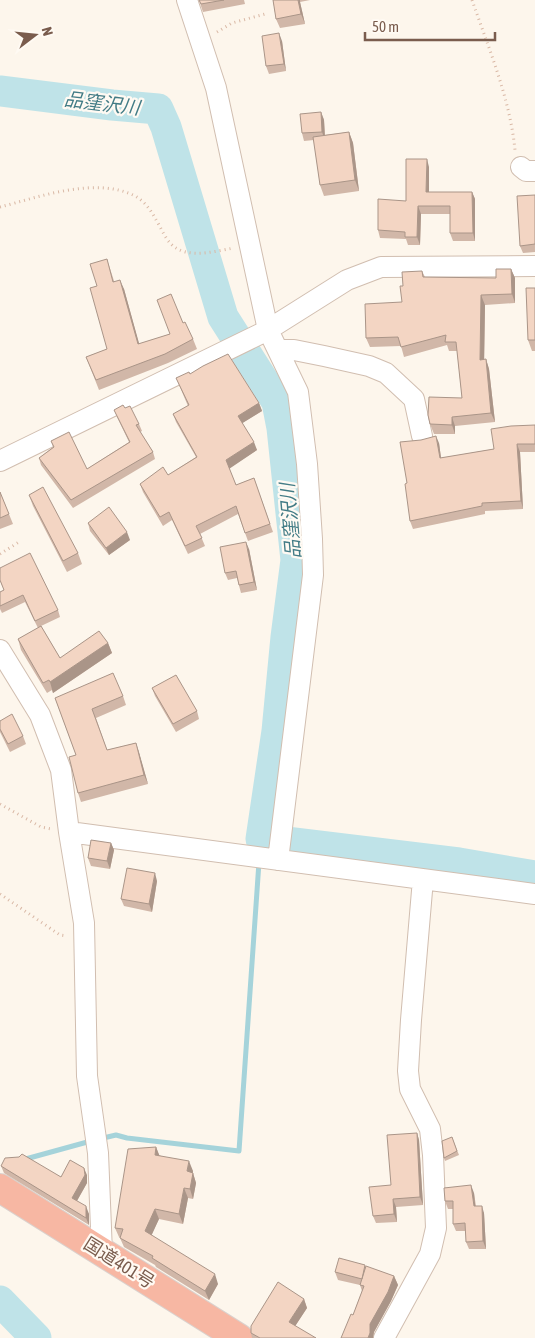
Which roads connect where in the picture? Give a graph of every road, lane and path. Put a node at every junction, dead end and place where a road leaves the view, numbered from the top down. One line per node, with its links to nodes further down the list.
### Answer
1 (187, 0): 4 (street)
2 (472, 0): 5 (path)
3 (265, 14): 4 (path)
4 (202, 43): 7 (street)
5 (528, 169)
6 (0, 207): 7 (path)
7 (250, 245): 9 (street)
8 (535, 266): 9 (street)
9 (268, 330): 10 (street); 12 (street)
10 (278, 350): 11 (street); 18 (street)
11 (422, 436)
12 (0, 461)
13 (19, 542): 14 (path)
14 (0, 554)
15 (0, 650): 17 (street)
16 (0, 804): 17 (path)
17 (69, 832): 18 (street); 22 (street)
18 (278, 860): 19 (street)
19 (423, 879): 21 (street); 25 (street)
20 (0, 894): 22 (path)
21 (535, 894)
22 (84, 941): 24 (street)
23 (0, 1188): 24 (highway, 国道401号)
24 (102, 1253): 26 (highway, 国道401号)
25 (389, 1337)
26 (239, 1338)

